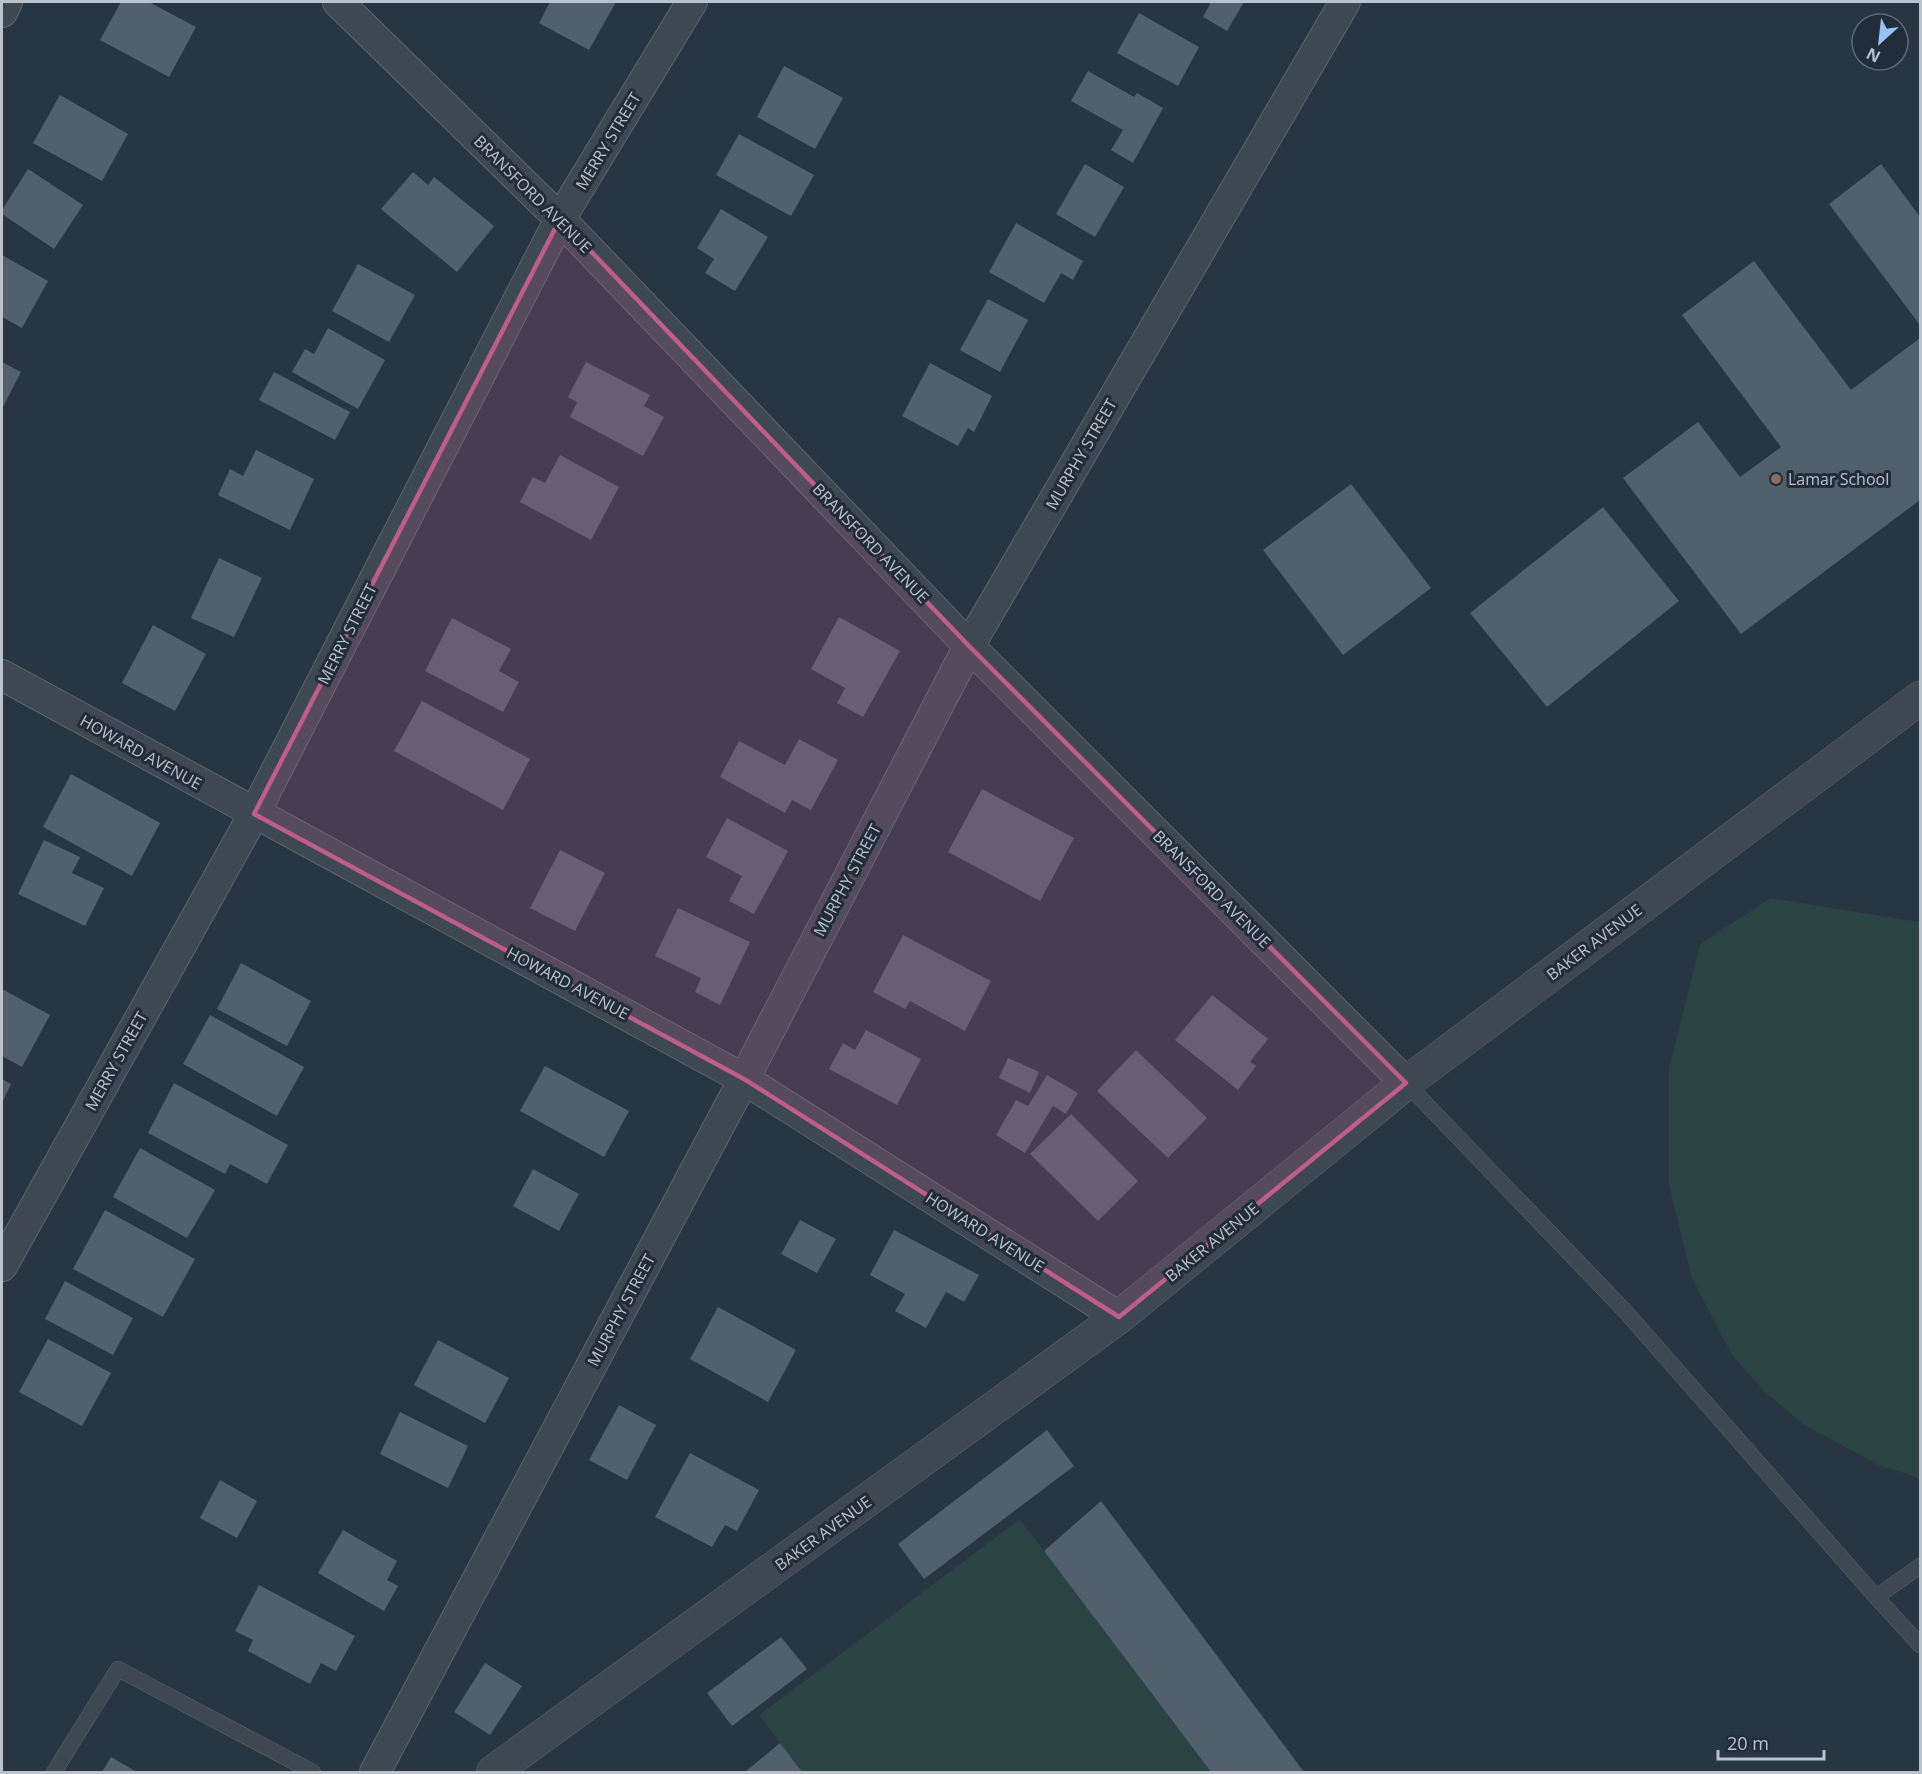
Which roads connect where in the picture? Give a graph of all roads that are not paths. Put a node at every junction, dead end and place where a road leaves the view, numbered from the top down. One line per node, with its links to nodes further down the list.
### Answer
1 (7, 2): 5 (street)
2 (338, 2): 6 (street, BRANSFORD AVENUE)
3 (692, 2): 6 (street, MERRY STREET)
4 (1345, 2): 7 (street, MURPHY STREET)
5 (2, 12)
6 (560, 219): 7 (street, BRANSFORD AVENUE); 10 (street, MERRY STREET)
7 (969, 646): 11 (street, MURPHY STREET); 12 (street, BRANSFORD AVENUE)
8 (2, 675): 10 (street, HOWARD AVENUE)
9 (1920, 698): 12 (street, BAKER AVENUE)
10 (254, 814): 11 (street, HOWARD AVENUE); 13 (street, MERRY STREET)
11 (744, 1078): 14 (street, HOWARD AVENUE); 20 (street, MURPHY STREET)
12 (1406, 1083): 14 (street, BAKER AVENUE); 16 (lane)
13 (2, 1266)
14 (1119, 1317): 21 (street, BAKER AVENUE)
15 (1920, 1566): 16 (lane)
16 (1876, 1597): 17 (lane)
17 (1920, 1645)
18 (54, 1773): 19 (lane)
19 (313, 1773)
20 (375, 1773)
21 (493, 1773)

